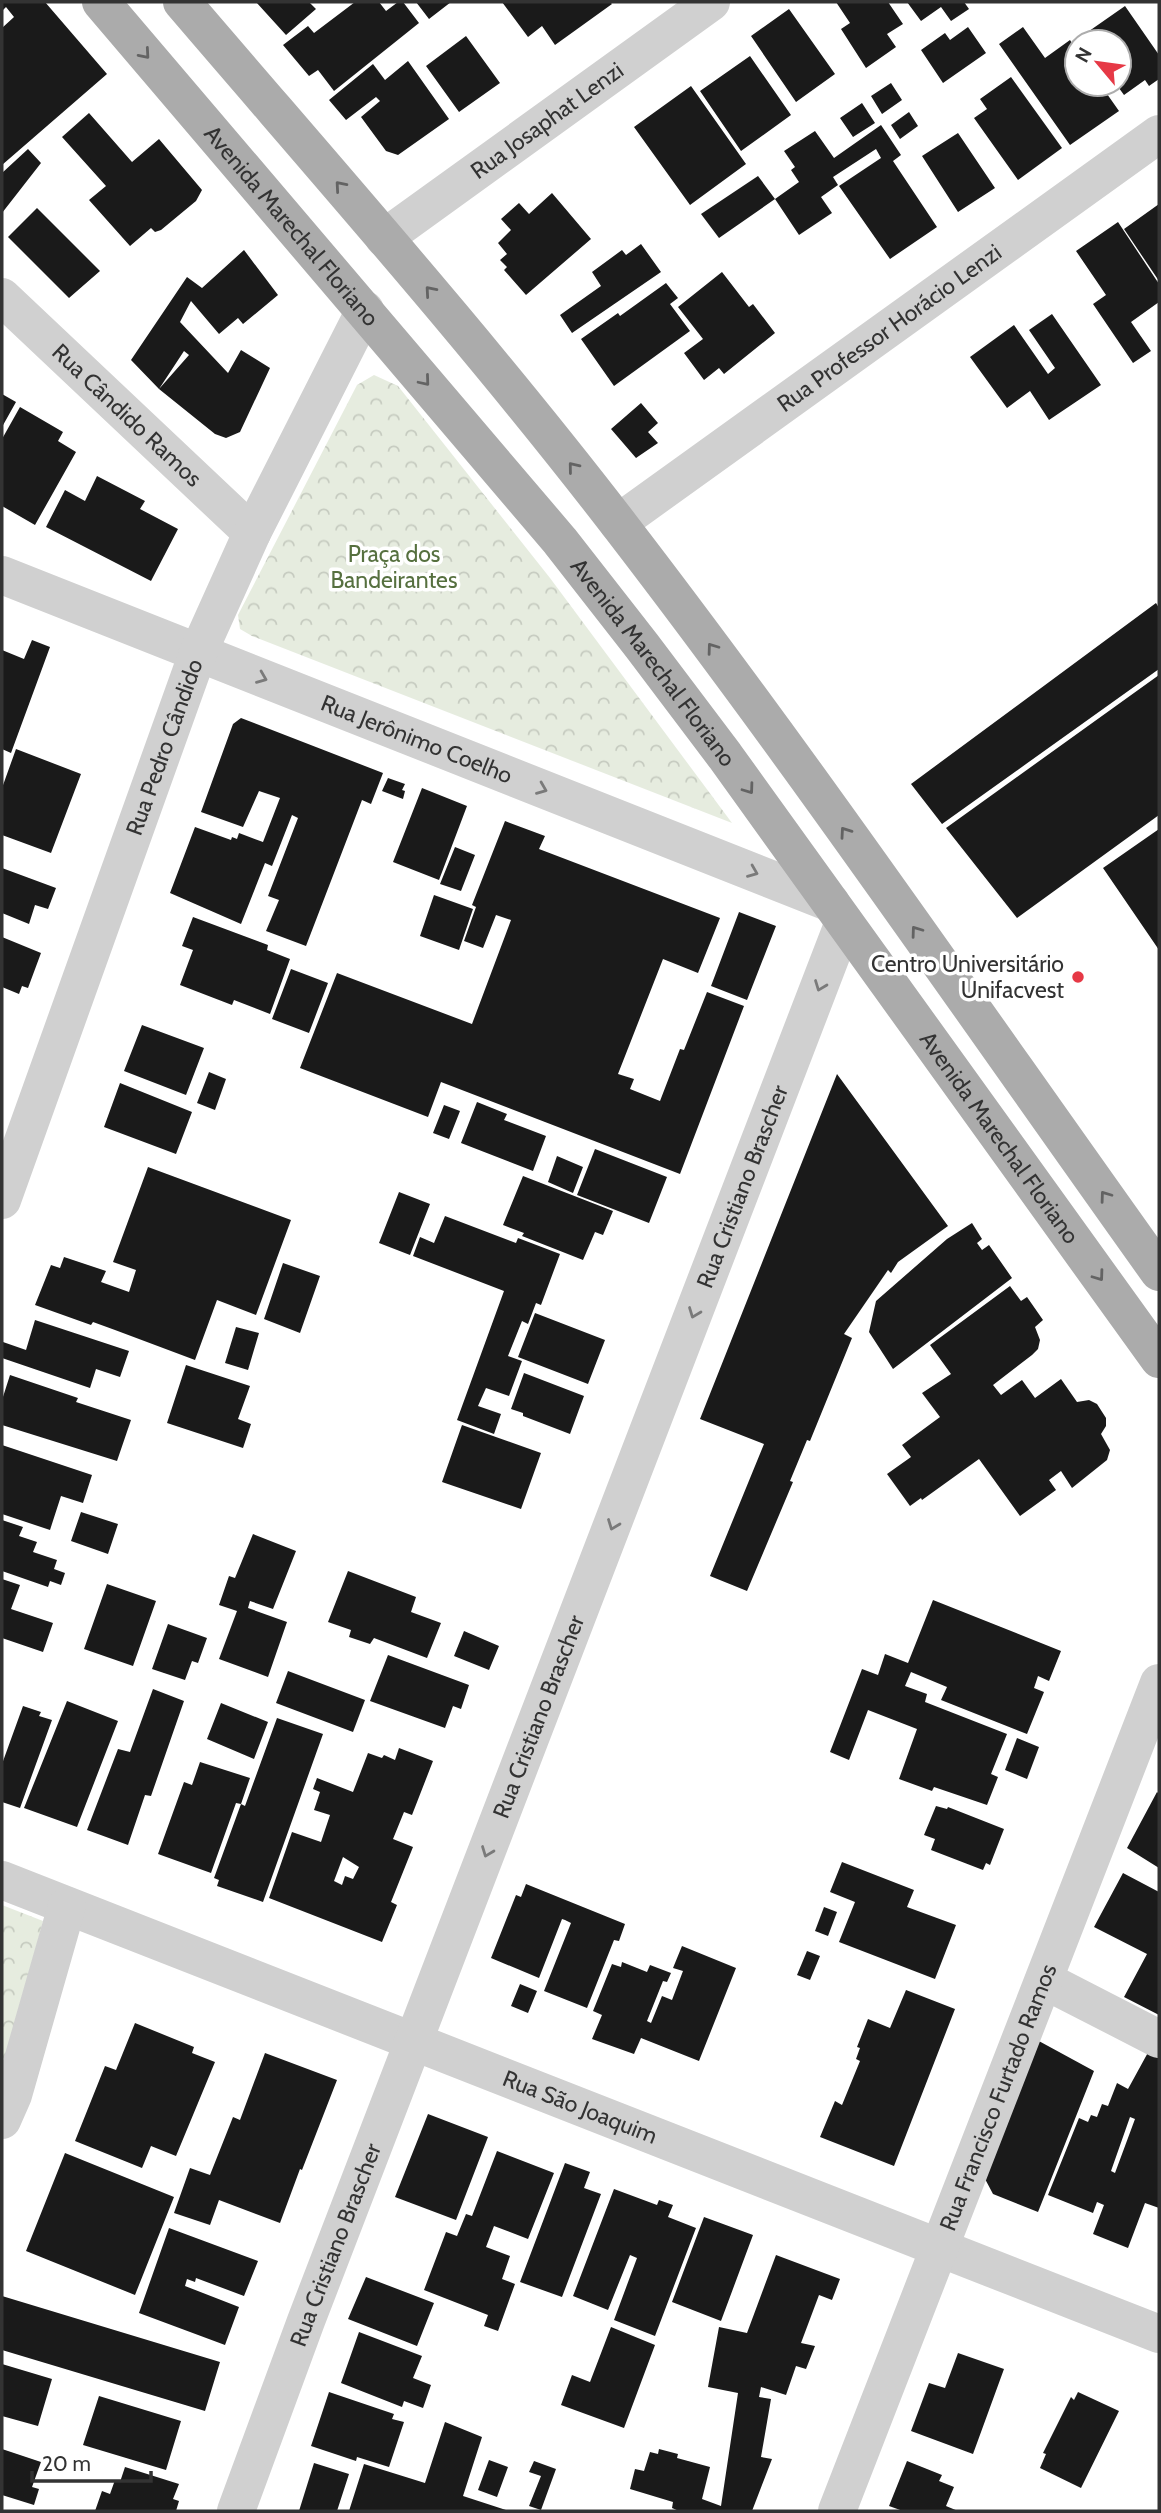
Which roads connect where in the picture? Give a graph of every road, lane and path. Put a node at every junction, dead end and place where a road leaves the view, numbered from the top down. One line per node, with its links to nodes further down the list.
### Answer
1 (101, 2): 7 (main road, Avenida Marechal Floriano, one-way to 7)
2 (182, 2): 5 (main road, one-way to 2)
3 (711, 2): 5 (street, Rua Josaphat Lenzi)
4 (1159, 134): 8 (street, Rua Professor Horácio Lenzi)
5 (384, 238): 8 (main road, one-way to 5)
6 (2, 297): 9 (street, Rua Cândido Ramos)
7 (365, 310): 9 (street, Rua Pedro Cândido); 12 (main road, Avenida Marechal Floriano, one-way to 12)
8 (618, 523): 14 (main road, one-way to 8)
9 (252, 533): 11 (street, Rua Pedro Cândido)
10 (2, 575): 11 (street, Rua Jerônimo Coelho)
11 (198, 653): 12 (street, Rua Jerônimo Coelho, one-way to 12); 13 (street, Rua Pedro Cândido)
12 (838, 913): 15 (main road, Avenida Marechal Floriano, one-way to 15); 21 (street, Rua Cristiano Brascher, one-way to 21)
13 (2, 1200)
14 (1159, 1272)
15 (1159, 1359)
16 (1159, 1683): 19 (street, Rua Francisco Furtado Ramos)
17 (2, 1880): 18 (street, Rua São Joaquim)
18 (68, 1906): 21 (street, Rua São Joaquim); 22 (street)
19 (1044, 1980): 20 (street); 23 (street, Rua Francisco Furtado Ramos)
20 (1159, 2039)
21 (414, 2042): 23 (street, Rua São Joaquim); 25 (street, Rua Cristiano Brascher)
22 (2, 2120)
23 (940, 2248): 24 (street, Rua São Joaquim); 26 (street, Rua Francisco Furtado Ramos)
24 (1159, 2334)
25 (236, 2511)
26 (837, 2511)

